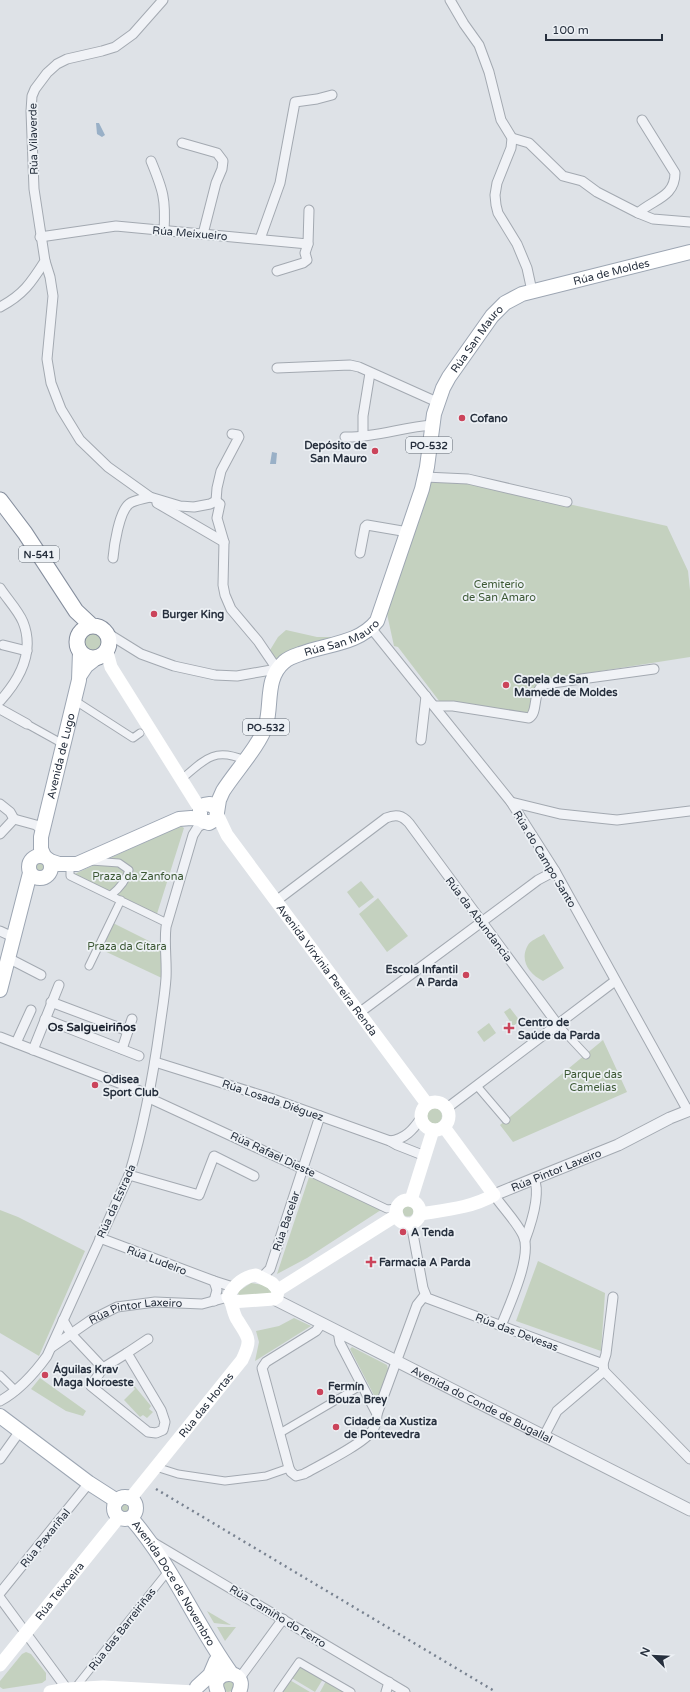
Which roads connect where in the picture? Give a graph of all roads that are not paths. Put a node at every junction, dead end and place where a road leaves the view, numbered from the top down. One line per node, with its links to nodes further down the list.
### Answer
1 (163, 0): 13 (street, Rúa Vilaverde)
2 (450, 0): 5 (street)
3 (332, 95): 14 (street)
4 (642, 120): 9 (street)
5 (512, 138): 9 (street); 19 (street)
6 (182, 142): 12 (street)
7 (151, 161): 11 (street)
8 (309, 210): 15 (street)
9 (638, 213): 10 (street)
10 (690, 222)
11 (164, 231): 12 (street, Rúa Meixueiro); 13 (street, Rúa Meixueiro)
12 (203, 234): 14 (street, Rúa Meixueiro)
13 (40, 237): 17 (street, Rúa Vilaverde)
14 (260, 239): 15 (street, Rúa Meixueiro)
15 (308, 244): 18 (street)
16 (690, 252): 19 (main road, Rúa de Moldes / PO-532)
17 (45, 261): 20 (street); 29 (street, Rúa Vilaverde)
18 (277, 271)
19 (532, 291): 23 (main road, Rúa San Mauro / PO-532)
20 (0, 307)
21 (277, 368): 22 (street)
22 (370, 373): 23 (street); 26 (street)
23 (437, 402): 24 (main road, Rúa San Mauro / PO-532)
24 (432, 425): 26 (street); 28 (main road, Rúa San Mauro / PO-532)
25 (232, 434): 31 (street)
26 (363, 436): 27 (street)
27 (345, 437)
28 (425, 477): 32 (street); 33 (main road, Rúa San Mauro / PO-532)
29 (152, 498): 31 (street); 34 (street, Rúa Vilaverde); 36 (street)
30 (0, 500): 39 (highway, N-541)
31 (216, 501): 34 (street)
32 (567, 502)
33 (408, 532): 35 (street); 38 (main road, Rúa San Mauro / PO-532)
34 (224, 542): 44 (street)
35 (360, 553)
36 (113, 558)
37 (0, 588): 42 (street)
38 (371, 628): 44 (main road, Rúa San Mauro / PO-532); 47 (street, Rúa do Campo Santo)
39 (87, 629): 41 (highway); 43 (highway, N-541)
40 (3, 645): 42 (street)
41 (103, 650): 43 (highway); 44 (street); 46 (main road, Avenida de Lugo); 57 (main road, Avenida Virxinia Pereira Renda)
42 (27, 651): 49 (street)
43 (80, 652): 46 (main road, Avenida de Lugo)
44 (277, 669): 56 (main road, PO-532)
45 (654, 669): 50 (street)
46 (80, 675): 48 (main road, Avenida de Lugo)
47 (426, 696): 50 (street, Rúa do Campo Santo); 54 (street)
48 (74, 700): 53 (street); 55 (main road, Avenida de Lugo)
49 (0, 701)
50 (435, 706): 58 (street, Rúa do Campo Santo)
51 (0, 709): 52 (street)
52 (27, 724): 55 (street)
53 (140, 733)
54 (421, 740)
55 (63, 744): 63 (main road, Avenida de Lugo)
56 (244, 760): 57 (street); 61 (main road, PO-532)
57 (182, 779): 61 (main road, Avenida Virxinia Pereira Renda)
58 (511, 802): 60 (street); 68 (street, Rúa do Campo Santo)
59 (0, 804): 62 (street)
60 (690, 811)
61 (205, 812): 65 (main road); 72 (main road, Avenida Virxinia Pereira Renda); 74 (street, Rúa da Estrada)
62 (14, 819): 63 (street); 64 (street)
63 (41, 833): 66 (main road, Avenida de Lugo)
64 (0, 834)
65 (85, 861): 67 (main road); 70 (street)
66 (44, 862): 67 (main road); 69 (main road, Avenida de Lugo); 69 (main road)
67 (70, 865): 70 (street)
68 (555, 871): 73 (street); 80 (street, Rúa do Campo Santo)
69 (30, 873): 76 (main road, Avenida de Lugo)
70 (111, 896): 71 (street)
71 (121, 900): 74 (street); 78 (street)
72 (276, 901): 73 (street, Rúa da Abundancia); 85 (main road, Avenida Virxinia Pereira Renda)
73 (482, 922): 85 (street); 88 (street, Rúa da Abundancia)
74 (167, 923): 96 (street, Rúa da Estrada)
75 (0, 931): 76 (street)
76 (13, 937): 77 (main road, Avenida de Lugo)
77 (8, 958): 79 (street); 82 (main road, Avenida de Lugo)
78 (89, 966)
79 (41, 975)
80 (615, 981): 88 (street); 101 (street, Rúa do Campo Santo)
81 (59, 985): 83 (street)
82 (0, 990)
83 (51, 1002): 86 (street); 89 (street)
84 (31, 1010): 91 (street)
85 (359, 1013): 99 (main road, Avenida Virxinia Pereira Renda)
86 (45, 1019): 92 (street); 93 (street)
87 (132, 1019): 89 (street)
88 (558, 1025): 94 (street); 97 (street)
89 (128, 1032): 92 (street)
90 (0, 1037): 91 (street, Rúa Rafael Dieste)
91 (16, 1043): 93 (street, Rúa Rafael Dieste)
92 (122, 1049): 95 (street)
93 (33, 1050): 98 (street, Rúa Rafael Dieste)
94 (586, 1054)
95 (139, 1056)
96 (155, 1062): 98 (street, Rúa da Estrada); 102 (street, Rúa Losada Diéguez)
97 (477, 1086): 100 (street); 104 (street)
98 (149, 1097): 108 (street, Rúa Rafael Dieste); 109 (street, Rúa da Estrada)
99 (427, 1104): 100 (main road); 103 (main road)
100 (447, 1108): 105 (main road)
101 (689, 1111): 111 (street, Rúa Pintor Laxeiro)
102 (320, 1116): 106 (street, Rúa Losada Diéguez); 108 (street, Rúa Bacelar)
103 (421, 1118): 105 (main road); 106 (street)
104 (506, 1120)
105 (438, 1128): 107 (main road); 112 (main road)
106 (390, 1141): 107 (street, Rúa Losada Diéguez)
107 (424, 1156): 113 (main road)
108 (303, 1168): 114 (street, Rúa Rafael Dieste); 118 (street, Rúa Bacelar)
109 (129, 1175): 110 (street); 116 (street, Rúa da Estrada)
110 (254, 1176)
111 (534, 1178): 112 (street, Rúa Pintor Laxeiro); 117 (street)
112 (494, 1195): 115 (main road, Rúa Pintor Laxeiro); 117 (street)
113 (411, 1200): 114 (main road); 115 (main road)
114 (397, 1212): 115 (main road); 121 (main road, Rúa Pintor Laxeiro)
115 (416, 1218): 122 (street)
116 (100, 1238): 119 (street, Rúa Ludeiro); 125 (street, Rúa da Estrada)
117 (525, 1240): 127 (street)
118 (262, 1277): 120 (main road, Rúa Pintor Laxeiro); 121 (main road)
119 (214, 1281): 120 (street, Rúa Ludeiro); 124 (street)
120 (230, 1295): 121 (main road, Rúa Pintor Laxeiro); 124 (street, Rúa Pintor Laxeiro); 147 (main road, Rúa das Hortas)
121 (276, 1295): 126 (street, Avenida do Conde de Bugallal)
122 (425, 1295): 127 (street, Rúa das Devesas); 133 (street)
123 (613, 1297): 135 (street)
124 (214, 1301): 129 (street, Rúa Pintor Laxeiro)
125 (63, 1320): 129 (street); 131 (street, Rúa da Estrada)
126 (322, 1323): 128 (street, Avenida do Conde de Bugallal); 143 (street)
127 (501, 1326): 135 (street, Rúa das Devesas)
128 (338, 1331): 133 (street, Avenida do Conde de Bugallal); 137 (street)
129 (71, 1334): 131 (street, Rúa Pintor Laxeiro); 134 (street)
130 (148, 1339): 132 (street)
131 (52, 1347): 138 (street, Rúa da Estrada)
132 (127, 1353): 134 (street); 134 (street)
133 (396, 1361): 140 (street); 144 (street, Avenida do Conde de Bugallal)
134 (103, 1368)
135 (603, 1368): 144 (street); 146 (street)
136 (0, 1375): 138 (street)
137 (362, 1385): 140 (street); 143 (street)
138 (16, 1390): 139 (street, Rúa da Estrada)
139 (3, 1399): 141 (street, Rúa da Estrada)
140 (377, 1414): 148 (street)
141 (1, 1418): 142 (main road)
142 (20, 1431): 145 (street); 149 (main road)
143 (280, 1433): 148 (street)
144 (544, 1436): 151 (street, Avenida do Conde de Bugallal)
145 (0, 1459)
146 (690, 1459)
147 (156, 1467): 148 (street); 150 (main road, Rúa das Hortas)
148 (289, 1468)
149 (89, 1483): 150 (main road); 155 (street, Rúa Paxariñal)
150 (123, 1500): 152 (main road); 152 (main road)
151 (690, 1510)
152 (125, 1517): 153 (main road, Avenida Doce de Novembro); 158 (main road, Rúa Teixoeira)
153 (150, 1541): 154 (main road, Avenida Doce de Novembro); 157 (street, Rúa Camiño do Ferro)
154 (169, 1570): 159 (main road, Avenida Doce de Novembro); 163 (street, Rúa das Barreiriñas)
155 (0, 1593)
156 (0, 1598): 158 (street)
157 (283, 1619): 161 (street, Rúa Camiño do Ferro); 162 (street)
158 (26, 1632): 160 (main road, Rúa Teixoeira); 163 (street)
159 (215, 1655): 162 (main road, Avenida Doce de Novembro); 165 (main road)
160 (0, 1664)
161 (389, 1682): 169 (street); 170 (street, Rúa Camiño do Ferro)
162 (232, 1684): 165 (main road)
163 (71, 1689): 164 (main road); 166 (main road)
164 (104, 1689): 165 (main road)
165 (192, 1690)
166 (50, 1692)
167 (278, 1692): 168 (street)
168 (351, 1692)
169 (386, 1692)
170 (405, 1692)

